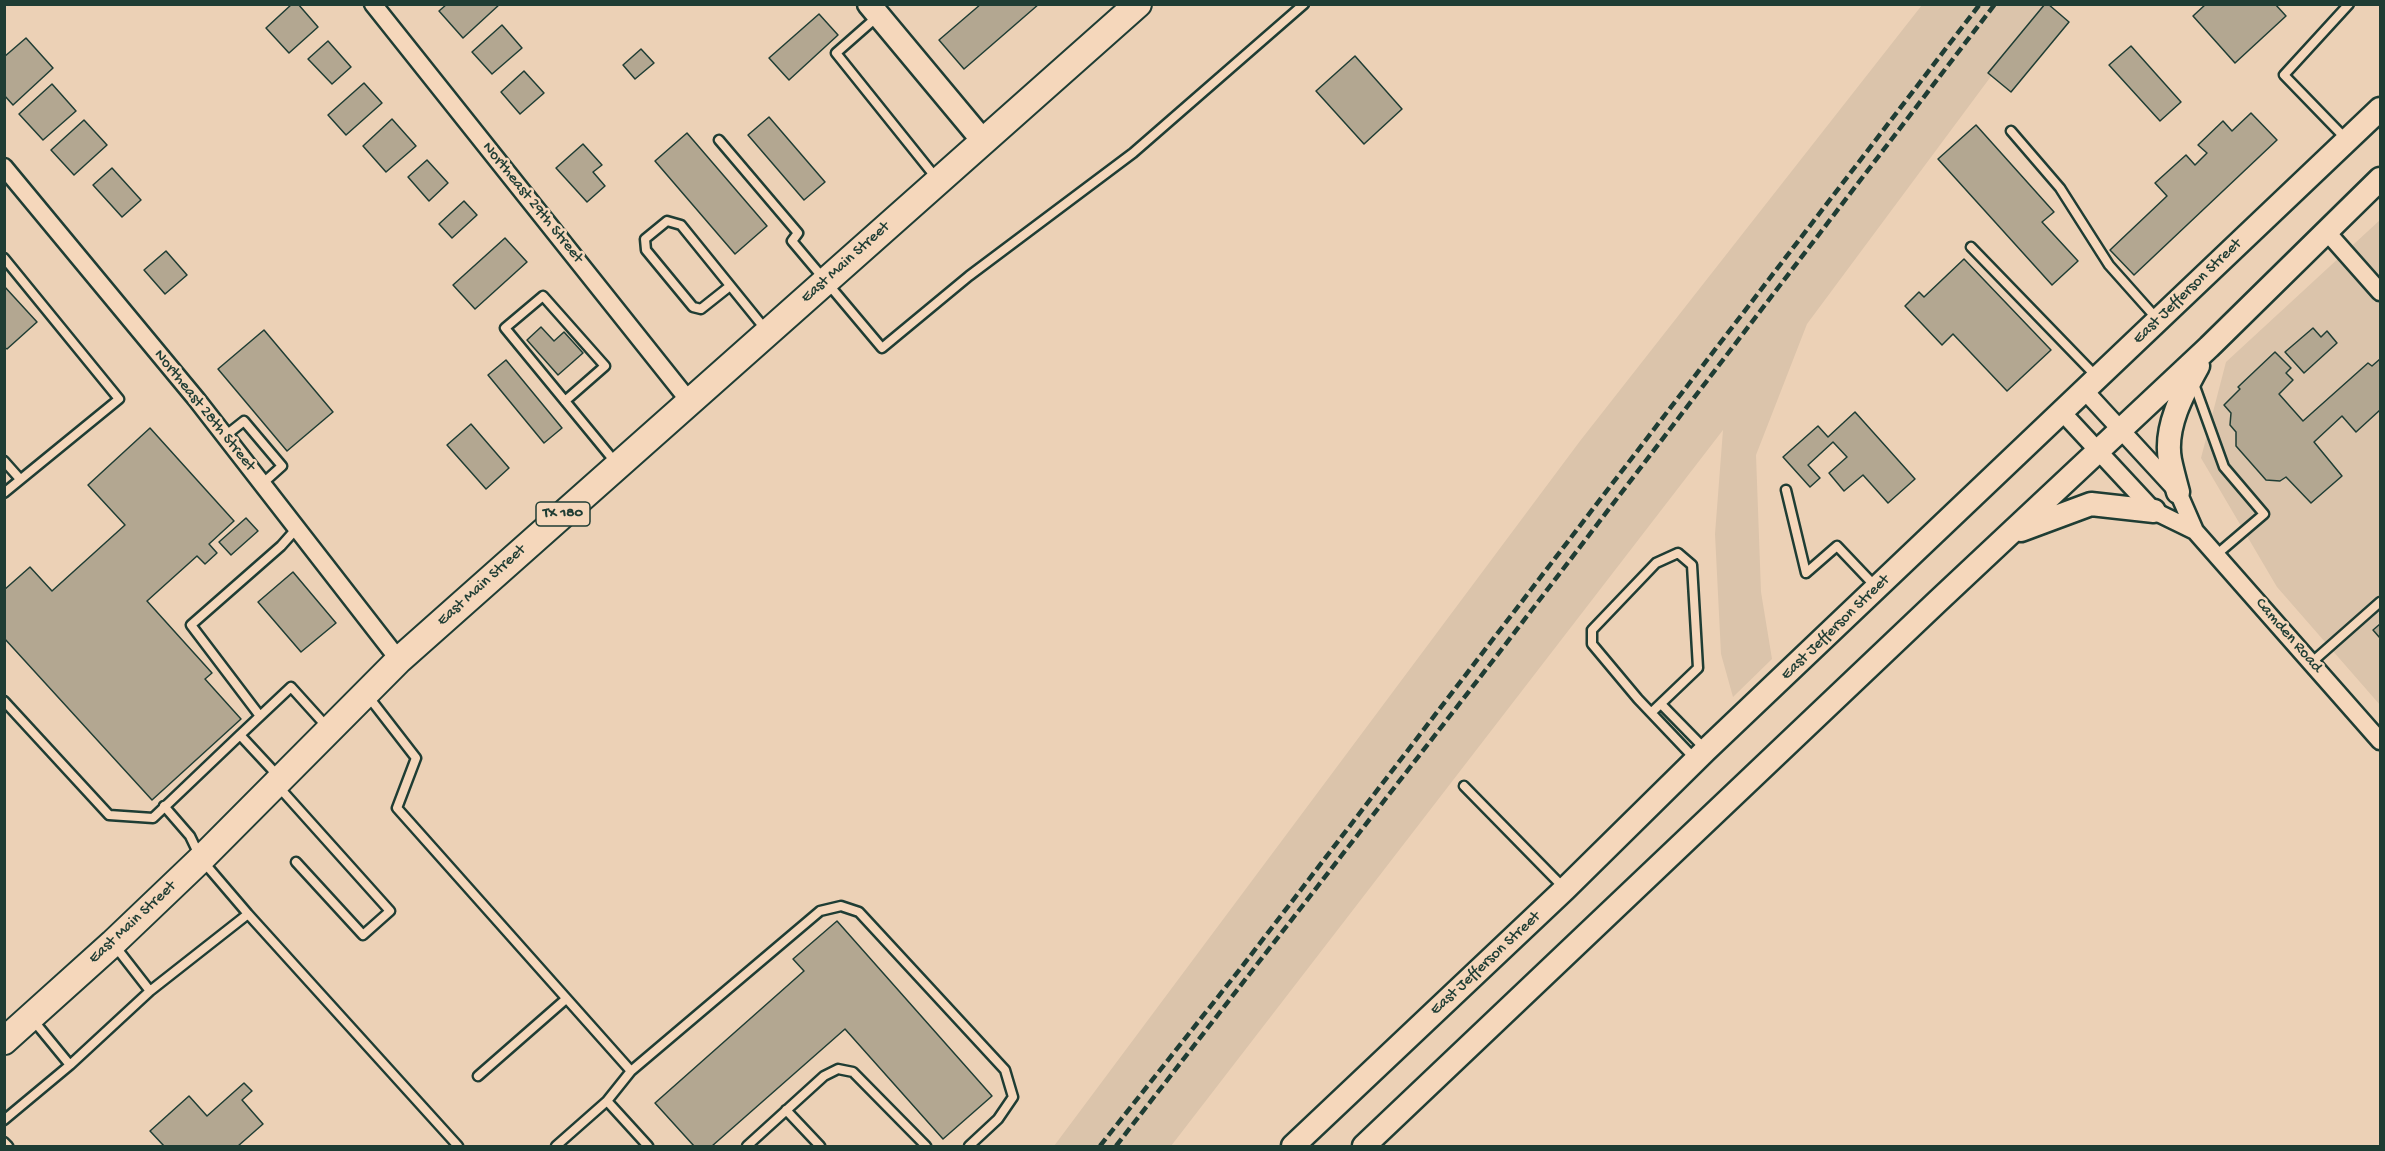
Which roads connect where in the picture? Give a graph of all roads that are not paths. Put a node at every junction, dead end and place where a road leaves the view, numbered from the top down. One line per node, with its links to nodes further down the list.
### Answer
1 (373, 4): 26 (street, Northeast 29th Street)
2 (1138, 4): 10 (main road, East Main Street / TX 180)
3 (1304, 4): 17 (lane)
4 (2349, 4): 9 (lane)
5 (874, 10): 10 (main road); 13 (lane)
6 (2380, 109): 9 (main road, East Jefferson Street)
7 (2011, 131): 20 (lane)
8 (719, 140): 17 (lane)
9 (2347, 140): 20 (main road, East Jefferson Street)
10 (984, 141): 13 (main road, East Main Street / TX 180)
11 (4, 167): 29 (street, Northeast 28th Street)
12 (2380, 179): 14 (main road)
13 (939, 181): 17 (main road, East Main Street / TX 180)
14 (2326, 231): 19 (street); 22 (main road)
15 (1971, 247): 24 (lane)
16 (4, 258): 33 (lane)
17 (827, 281): 21 (main road, East Main Street / TX 180)
18 (730, 286): 18 (lane); 21 (lane)
19 (2380, 292)
20 (2159, 320): 24 (main road, East Jefferson Street)
21 (768, 333): 26 (main road, East Main Street / TX 180)
22 (2209, 347): 23 (main road); 28 (main road)
23 (2192, 377): 36 (main road); 42 (lane)
24 (2092, 385): 27 (main road, East Jefferson Street); 28 (street, Camden Road)
25 (565, 401): 25 (lane); 32 (lane)
26 (690, 402): 32 (main road, East Main Street / TX 180)
27 (2062, 412): 30 (street, Camden Road); 43 (main road, East Jefferson Street)
28 (2121, 429): 30 (main road); 36 (street, Camden Road)
29 (225, 436): 34 (street, Northeast 28th Street); 34 (lane)
30 (2098, 451): 38 (street, Camden Road); 41 (main road)
31 (4, 461): 33 (lane)
32 (618, 466): 45 (main road, East Main Street / TX 180)
33 (20, 479): 37 (lane)
34 (262, 484): 39 (street, Northeast 28th Street)
35 (1786, 490): 43 (lane)
36 (2178, 492): 40 (street, Camden Road)
37 (4, 493)
38 (2154, 511): 40 (street, Camden Road); 41 (main road)
39 (297, 528): 45 (street, Northeast 28th Street); 51 (lane)
40 (2195, 531): 42 (street, Camden Road)
41 (2006, 537): 84 (main road)
42 (2216, 555): 46 (street, Camden Road)
43 (1877, 589): 55 (main road, East Jefferson Street)
44 (2380, 602): 46 (lane)
45 (399, 660): 47 (main road, East Main Street / TX 180)
46 (2311, 663): 54 (street, Camden Road)
47 (366, 693): 52 (main road, East Main Street / TX 180); 65 (lane)
48 (4, 701): 58 (lane)
49 (1660, 705): 50 (lane); 50 (lane); 55 (lane)
50 (1652, 712): 55 (lane)
51 (260, 716): 52 (lane); 53 (lane)
52 (330, 730): 56 (main road, East Main Street / TX 180)
53 (240, 735): 56 (lane); 58 (lane)
54 (2380, 741)
55 (1701, 755): 61 (main road, East Jefferson Street)
56 (279, 782): 59 (main road, East Main Street / TX 180); 60 (lane)
57 (1464, 786): 61 (lane)
58 (164, 806): 59 (lane)
59 (201, 859): 62 (lane); 63 (main road, East Main Street / TX 180)
60 (296, 862)
61 (1565, 889): 83 (main road, East Jefferson Street)
62 (248, 914): 64 (lane); 76 (lane)
63 (113, 944): 64 (lane); 66 (main road, East Main Street / TX 180)
64 (150, 990): 68 (lane)
65 (566, 999): 69 (lane); 70 (lane)
66 (31, 1017): 67 (main road, East Main Street / TX 180); 68 (lane)
67 (4, 1041)
68 (70, 1065): 73 (lane)
69 (631, 1071): 71 (lane); 82 (lane)
70 (478, 1076)
71 (607, 1101): 77 (lane); 78 (lane)
72 (786, 1110): 79 (lane); 80 (lane); 81 (lane)
73 (4, 1120)
74 (4, 1142): 75 (lane)
75 (9, 1146)
76 (458, 1146)
77 (556, 1146)
78 (648, 1146)
79 (747, 1146)
80 (820, 1146)
81 (926, 1146)
82 (969, 1146)
83 (1293, 1146)
84 (1364, 1146)

